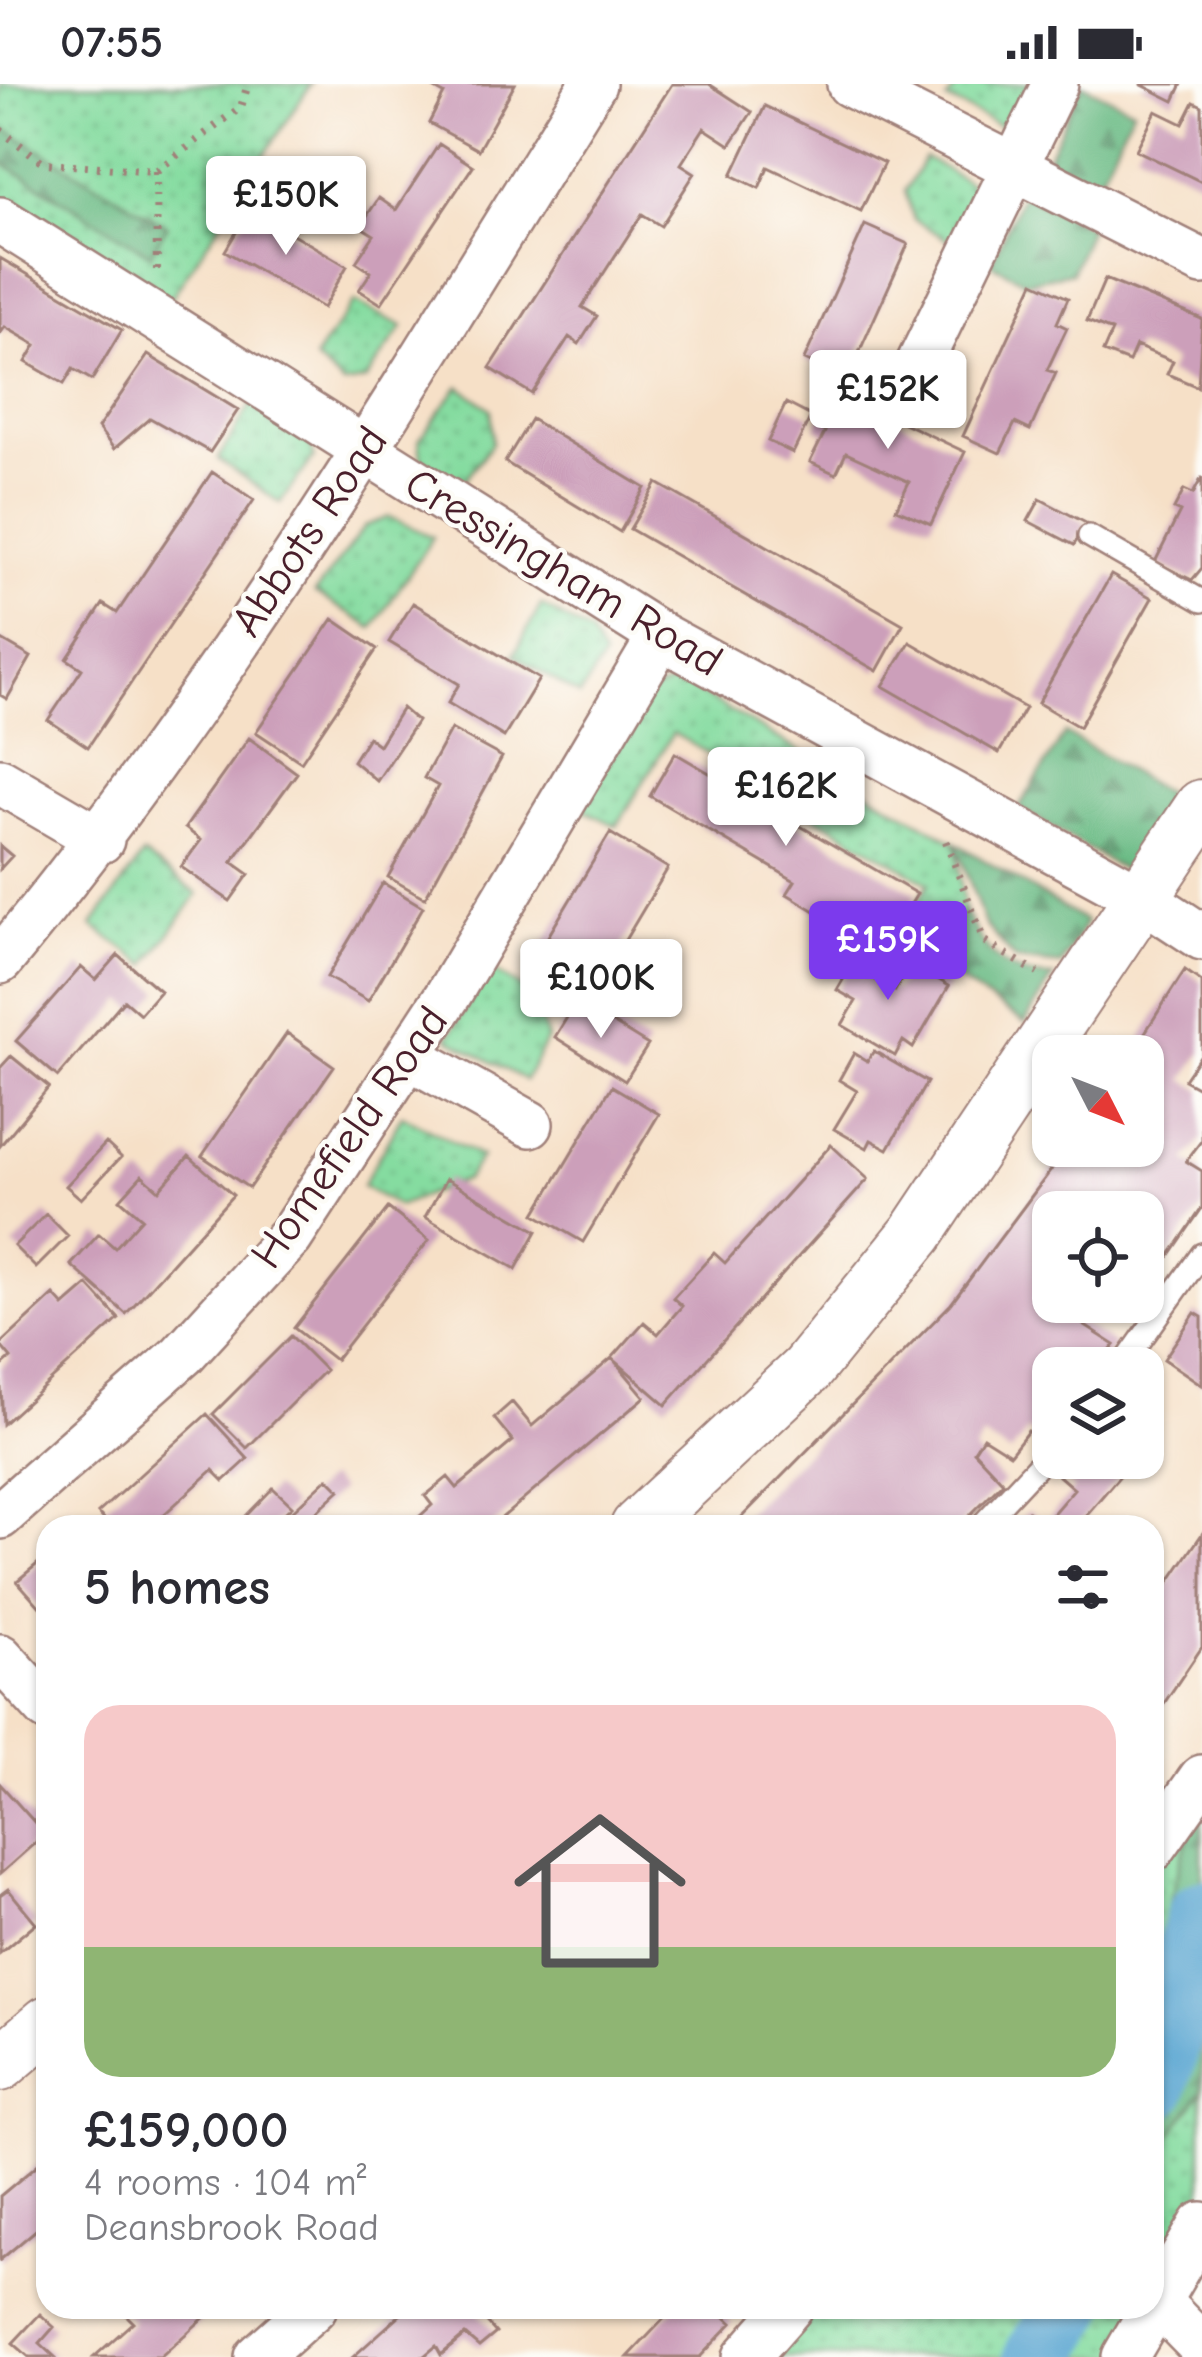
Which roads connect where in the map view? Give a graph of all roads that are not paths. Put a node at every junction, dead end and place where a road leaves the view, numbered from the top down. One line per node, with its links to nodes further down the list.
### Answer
1 (593, 84): 8 (street, Abbots Road)
2 (850, 84): 4 (street)
3 (1055, 84): 4 (street)
4 (1014, 167): 6 (street); 7 (street)
5 (0, 220): 8 (street, Cressingham Road)
6 (1202, 262)
7 (918, 366)
8 (365, 450): 11 (street, Cressingham Road); 14 (street, Abbots Road)
9 (1089, 536): 10 (lane)
10 (1202, 601)
11 (662, 636): 15 (street, Cressingham Road); 18 (street, Homefield Road)
12 (0, 781): 14 (street)
13 (1202, 807): 15 (street)
14 (100, 840): 17 (street, Abbots Road)
15 (1144, 899): 16 (street, Cressingham Road); 23 (street)
16 (1202, 937)
17 (0, 961)
18 (409, 1056): 19 (street); 25 (street, Homefield Road)
19 (530, 1124)
20 (1202, 1254): 21 (lane)
21 (1136, 1347)
22 (1032, 1471): 24 (lane)
23 (651, 1515)
24 (991, 1515)
25 (0, 1516)
26 (0, 1657): 27 (street)
27 (36, 1695)
28 (1202, 1778): 29 (street)
29 (1164, 1832)
30 (36, 2034): 31 (street)
31 (0, 2065)
32 (1202, 2224): 33 (street)
33 (1164, 2283)
34 (1164, 2308): 38 (street)
35 (301, 2319): 39 (street)
36 (779, 2319): 40 (street)
37 (1144, 2319): 41 (street)
38 (1202, 2347)
39 (258, 2357)
40 (746, 2357)
41 (1125, 2357)

